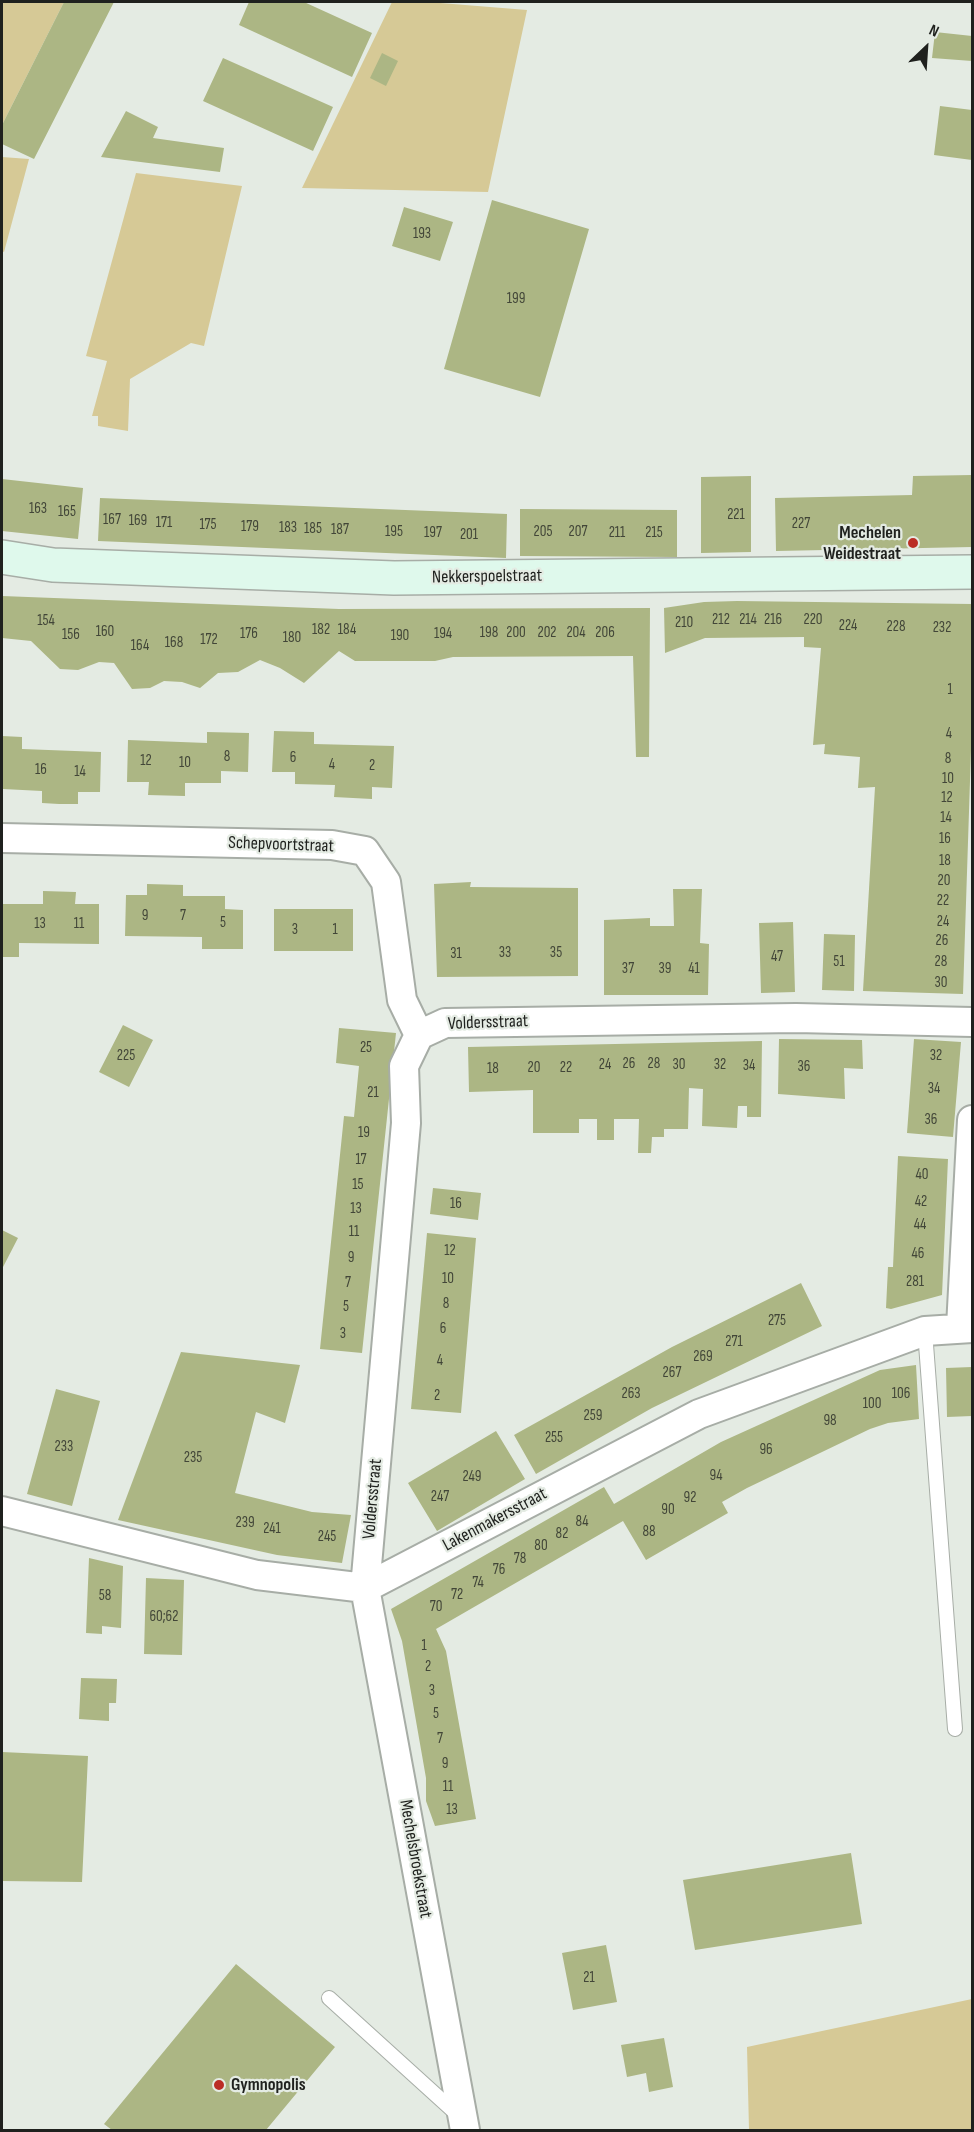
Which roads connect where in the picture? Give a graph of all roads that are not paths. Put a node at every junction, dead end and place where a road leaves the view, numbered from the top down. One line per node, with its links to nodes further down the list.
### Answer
1 (2, 557): 2 (main road, Nekkerspoelstraat)
2 (972, 572)
3 (2, 838): 5 (street, Schepvoortstraat)
4 (972, 1022): 5 (street, Voldersstraat)
5 (419, 1035): 10 (street, Voldersstraat)
6 (972, 1120): 7 (street)
7 (967, 1328): 8 (street, Lakenmakersstraat)
8 (925, 1331): 10 (street, Lakenmakersstraat); 11 (lane)
9 (2, 1511): 10 (street)
10 (365, 1588): 13 (street, Mechelsbroekstraat)
11 (955, 1729)
12 (329, 1998): 13 (lane)
13 (464, 2125)

